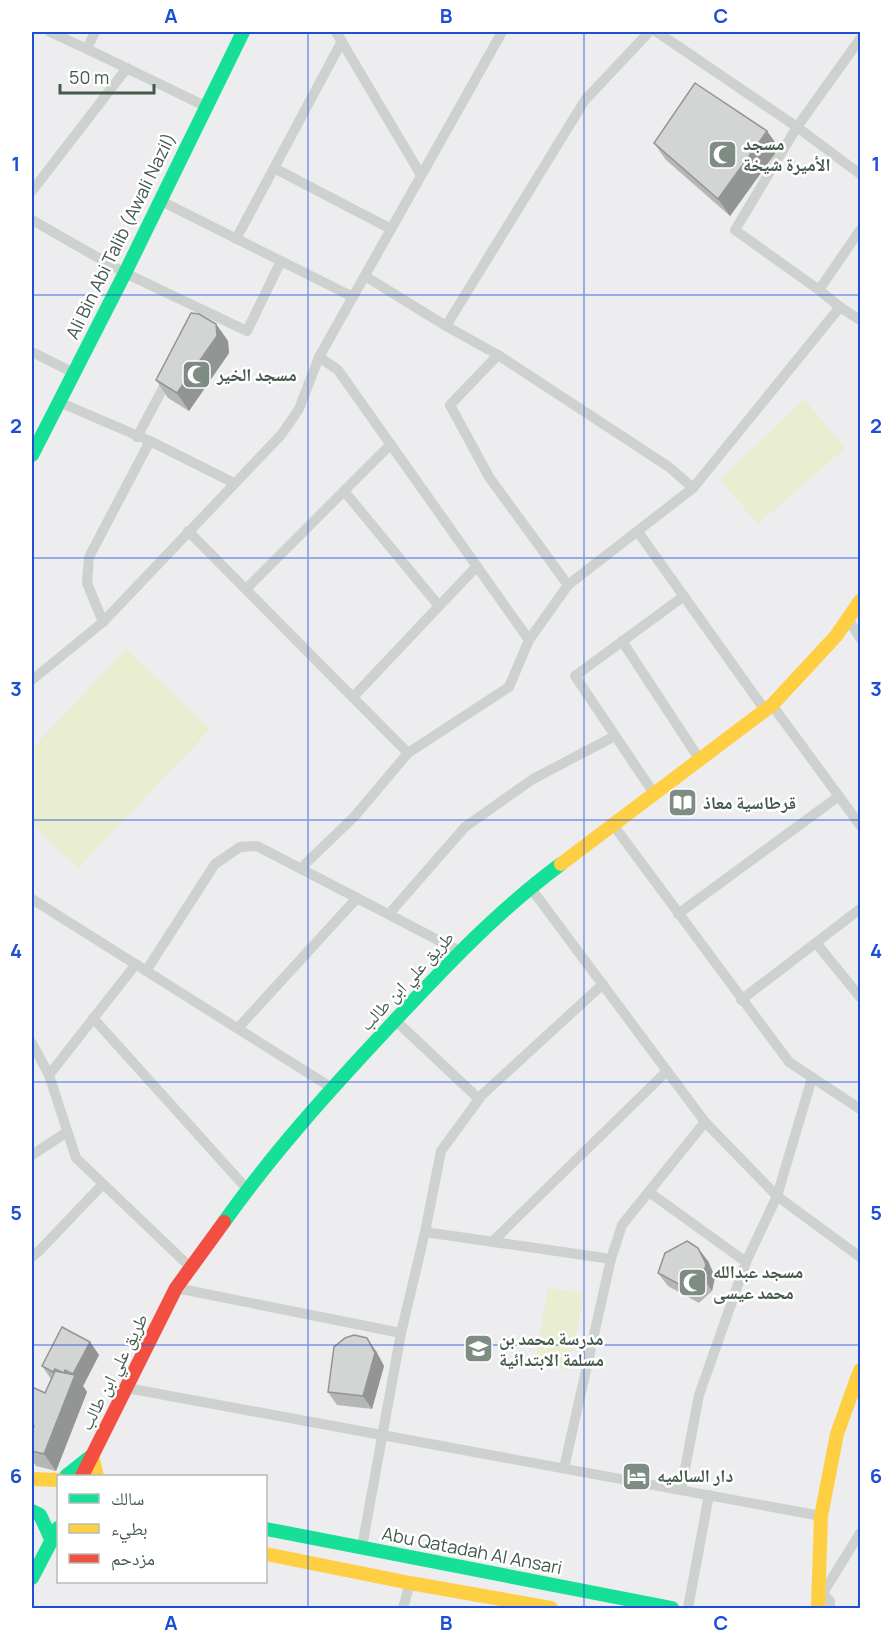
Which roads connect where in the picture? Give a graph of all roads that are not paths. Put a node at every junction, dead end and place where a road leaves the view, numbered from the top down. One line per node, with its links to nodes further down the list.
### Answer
1 (50, 32): 10 (street)
2 (95, 32): 10 (street)
3 (243, 32): 12 (main road, Ali Bin Abi Talib (Awali Nazil))
4 (502, 32): 16 (street)
5 (649, 32): 32 (street)
6 (657, 32): 13 (street)
7 (852, 32): 9 (street)
8 (339, 36): 14 (street); 16 (street)
9 (861, 38): 13 (street)
10 (87, 49): 11 (street)
11 (127, 68): 12 (street); 17 (street)
12 (205, 106): 18 (main road, Ali Bin Abi Talib (Awali Nazil))
13 (797, 127): 15 (street); 26 (street)
14 (274, 168): 20 (street); 22 (street)
15 (861, 174)
16 (421, 175): 20 (street)
17 (32, 191)
18 (159, 200): 22 (street); 24 (main road, Ali Bin Abi Talib (Awali Nazil))
19 (32, 220): 24 (street)
20 (391, 230): 25 (street)
21 (861, 231): 26 (street)
22 (236, 238): 23 (street)
23 (281, 261): 27 (street); 29 (street)
24 (125, 273): 29 (street); 37 (main road, Ali Bin Abi Talib (Awali Nazil))
25 (365, 276): 27 (street); 32 (street)
26 (819, 290): 28 (street)
27 (353, 297): 35 (street)
28 (840, 307): 30 (street); 44 (street)
29 (204, 311): 31 (street)
30 (861, 320)
31 (198, 321)
32 (446, 326): 34 (street)
33 (32, 352): 37 (street)
34 (498, 354): 44 (street); 49 (street)
35 (319, 357): 41 (street); 43 (street)
36 (176, 363): 39 (street)
37 (74, 373): 38 (main road, Ali Bin Abi Talib (Awali Nazil))
38 (59, 402): 39 (street); 42 (main road, Ali Bin Abi Talib (Awali Nazil))
39 (137, 436): 40 (street)
40 (150, 441): 43 (street); 55 (street)
41 (391, 444): 45 (street); 48 (street)
42 (32, 455)
43 (234, 483): 46 (street)
44 (693, 488): 47 (street)
45 (344, 491): 50 (street); 53 (street)
46 (188, 531): 50 (street); 55 (street)
47 (638, 532): 49 (street); 51 (street)
48 (477, 566): 53 (street); 57 (street)
49 (568, 585): 57 (street)
50 (246, 589): 60 (street)
51 (684, 596): 58 (street); 61 (street)
52 (861, 601): 54 (main road, طريق علي ابن طالب)
53 (439, 606): 60 (street)
54 (848, 619): 56 (street); 61 (main road, طريق علي ابن طالب)
55 (103, 622): 59 (street)
56 (861, 638)
57 (529, 640): 63 (street)
58 (622, 641): 62 (street); 64 (street)
59 (32, 680)
60 (353, 697): 63 (street)
61 (769, 707): 64 (main road, طريق علي ابن طالب); 66 (street)
62 (615, 736): 65 (street); 74 (street)
63 (408, 753): 69 (street)
64 (700, 760): 65 (main road, طريق علي ابن طالب)
65 (655, 795): 68 (main road, طريق علي ابن طالب)
66 (839, 796): 67 (street); 75 (street)
67 (861, 825)
68 (614, 826): 70 (main road, طريق علي ابن طالب); 75 (street)
69 (301, 868): 71 (street); 79 (street)
70 (530, 887): 77 (main road, طريق علي ابن طالب); 80 (street)
71 (357, 898): 74 (street); 85 (street)
72 (32, 899): 78 (street)
73 (861, 909): 76 (street)
74 (388, 914): 77 (street)
75 (678, 914): 82 (street)
76 (816, 943): 81 (street); 82 (street)
77 (459, 951): 84 (main road, طريق علي ابن طالب)
78 (136, 964): 79 (street); 83 (street)
79 (146, 971): 85 (street)
80 (603, 984): 87 (street); 91 (street)
81 (861, 997)
82 (741, 1000): 89 (street)
83 (93, 1018): 88 (street); 97 (street)
84 (395, 1020): 90 (main road, طريق علي ابن طالب); 91 (street)
85 (238, 1028): 90 (street)
86 (32, 1042): 88 (street)
87 (667, 1071): 93 (street); 101 (street)
88 (49, 1075): 94 (street)
89 (812, 1078): 92 (street); 99 (street)
90 (332, 1088): 97 (main road, طريق علي ابن طالب)
91 (479, 1099): 100 (street)
92 (861, 1109)
93 (705, 1122): 98 (street); 99 (street)
94 (67, 1132): 95 (street); 96 (street)
95 (32, 1155)
96 (103, 1184): 102 (street); 106 (street)
97 (247, 1189): 106 (main road, طريق علي ابن طالب)
98 (649, 1192): 104 (street); 105 (street)
99 (777, 1196): 103 (street); 105 (street)
100 (425, 1232): 101 (street); 108 (street)
101 (492, 1242): 104 (street)
102 (32, 1257)
103 (861, 1257)
104 (611, 1259): 113 (street)
105 (746, 1262): 119 (street)
106 (190, 1267): 107 (main road, طريق علي ابن طالب)
107 (176, 1288): 108 (street); 110 (main road, طريق علي ابن طالب)
108 (401, 1333): 111 (street)
109 (861, 1370): 122 (main road)
110 (127, 1388): 111 (street); 112 (main road, طريق علي ابن طالب)
111 (382, 1435): 113 (street); 126 (street)
112 (92, 1456): 114 (main road); 115 (main road, طريق علي ابن طالب); 116 (main road)
113 (564, 1468): 119 (street)
114 (67, 1475)
115 (82, 1475)
116 (97, 1475)
117 (32, 1479): 118 (main road)
118 (57, 1480)
119 (681, 1490): 120 (street)
120 (709, 1495): 122 (street); 134 (street)
121 (32, 1511): 125 (main road)
122 (821, 1516): 130 (main road)
123 (267, 1529): 126 (main road, Abu Qatadah Al Ansari)
124 (861, 1533): 130 (street)
125 (55, 1540): 128 (main road)
126 (362, 1547): 133 (main road, Abu Qatadah Al Ansari)
127 (267, 1554): 129 (main road)
128 (32, 1578)
129 (410, 1583): 131 (street); 132 (main road)
130 (820, 1602)
131 (403, 1608)
132 (551, 1608)
133 (672, 1608)
134 (688, 1608)

